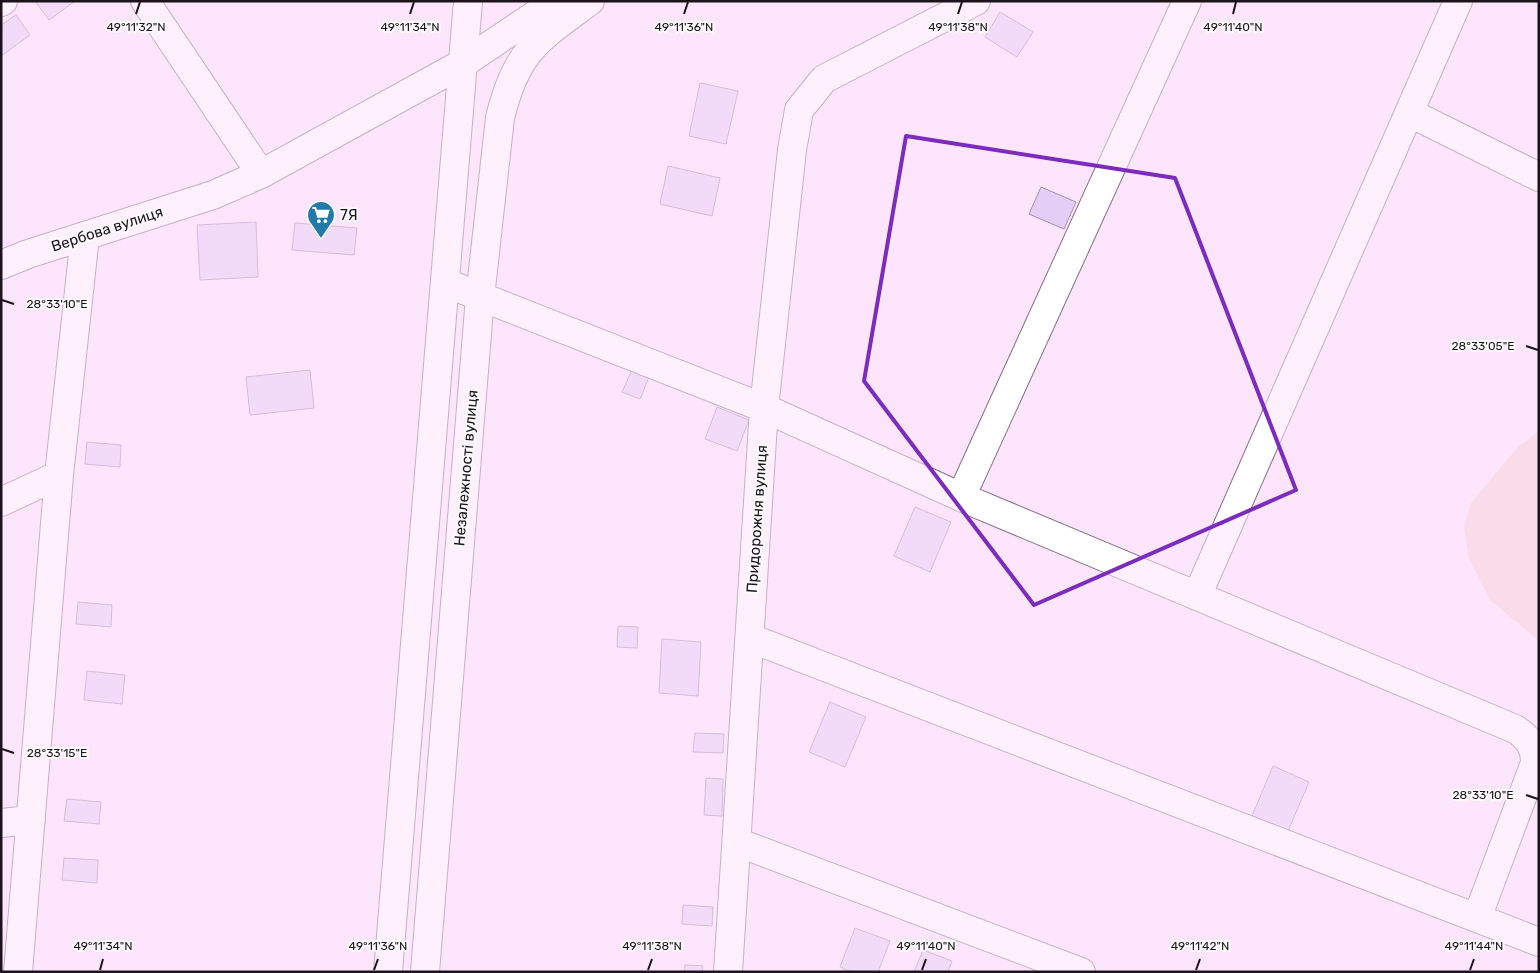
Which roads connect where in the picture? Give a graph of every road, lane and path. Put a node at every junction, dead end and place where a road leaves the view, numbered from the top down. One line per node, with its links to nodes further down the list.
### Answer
1 (145, 1): 10 (street)
2 (468, 1): 8 (street)
3 (590, 1): 15 (street, Незалежності вулиця)
4 (976, 1): 16 (street, Придорожня вулиця)
5 (1188, 1): 18 (street)
6 (1458, 1): 9 (street)
7 (549, 3): 8 (street, Вербова вулиця)
8 (464, 62): 10 (street, Вербова вулиця); 14 (street)
9 (1410, 113): 11 (street); 20 (street)
10 (261, 174): 12 (street, Вербова вулиця)
11 (1539, 177)
12 (85, 236): 13 (street, Вербова вулиця); 17 (street)
13 (1, 265)
14 (446, 284): 15 (street); 28 (street)
15 (480, 297): 16 (street); 29 (street, Незалежності вулиця)
16 (764, 408): 18 (street); 21 (street, Придорожня вулиця)
17 (60, 474): 19 (street); 22 (street)
18 (961, 496): 20 (street)
19 (1, 502)
20 (1197, 596): 25 (street)
21 (750, 638): 24 (street, Придорожня вулиця); 25 (street)
22 (31, 820): 23 (street); 27 (street)
23 (1, 823)
24 (736, 842): 30 (street, Придорожня вулиця); 31 (street)
25 (1478, 918): 26 (street)
26 (1539, 942)
27 (18, 972)
28 (388, 972)
29 (425, 972)
30 (728, 972)
31 (1082, 972)

